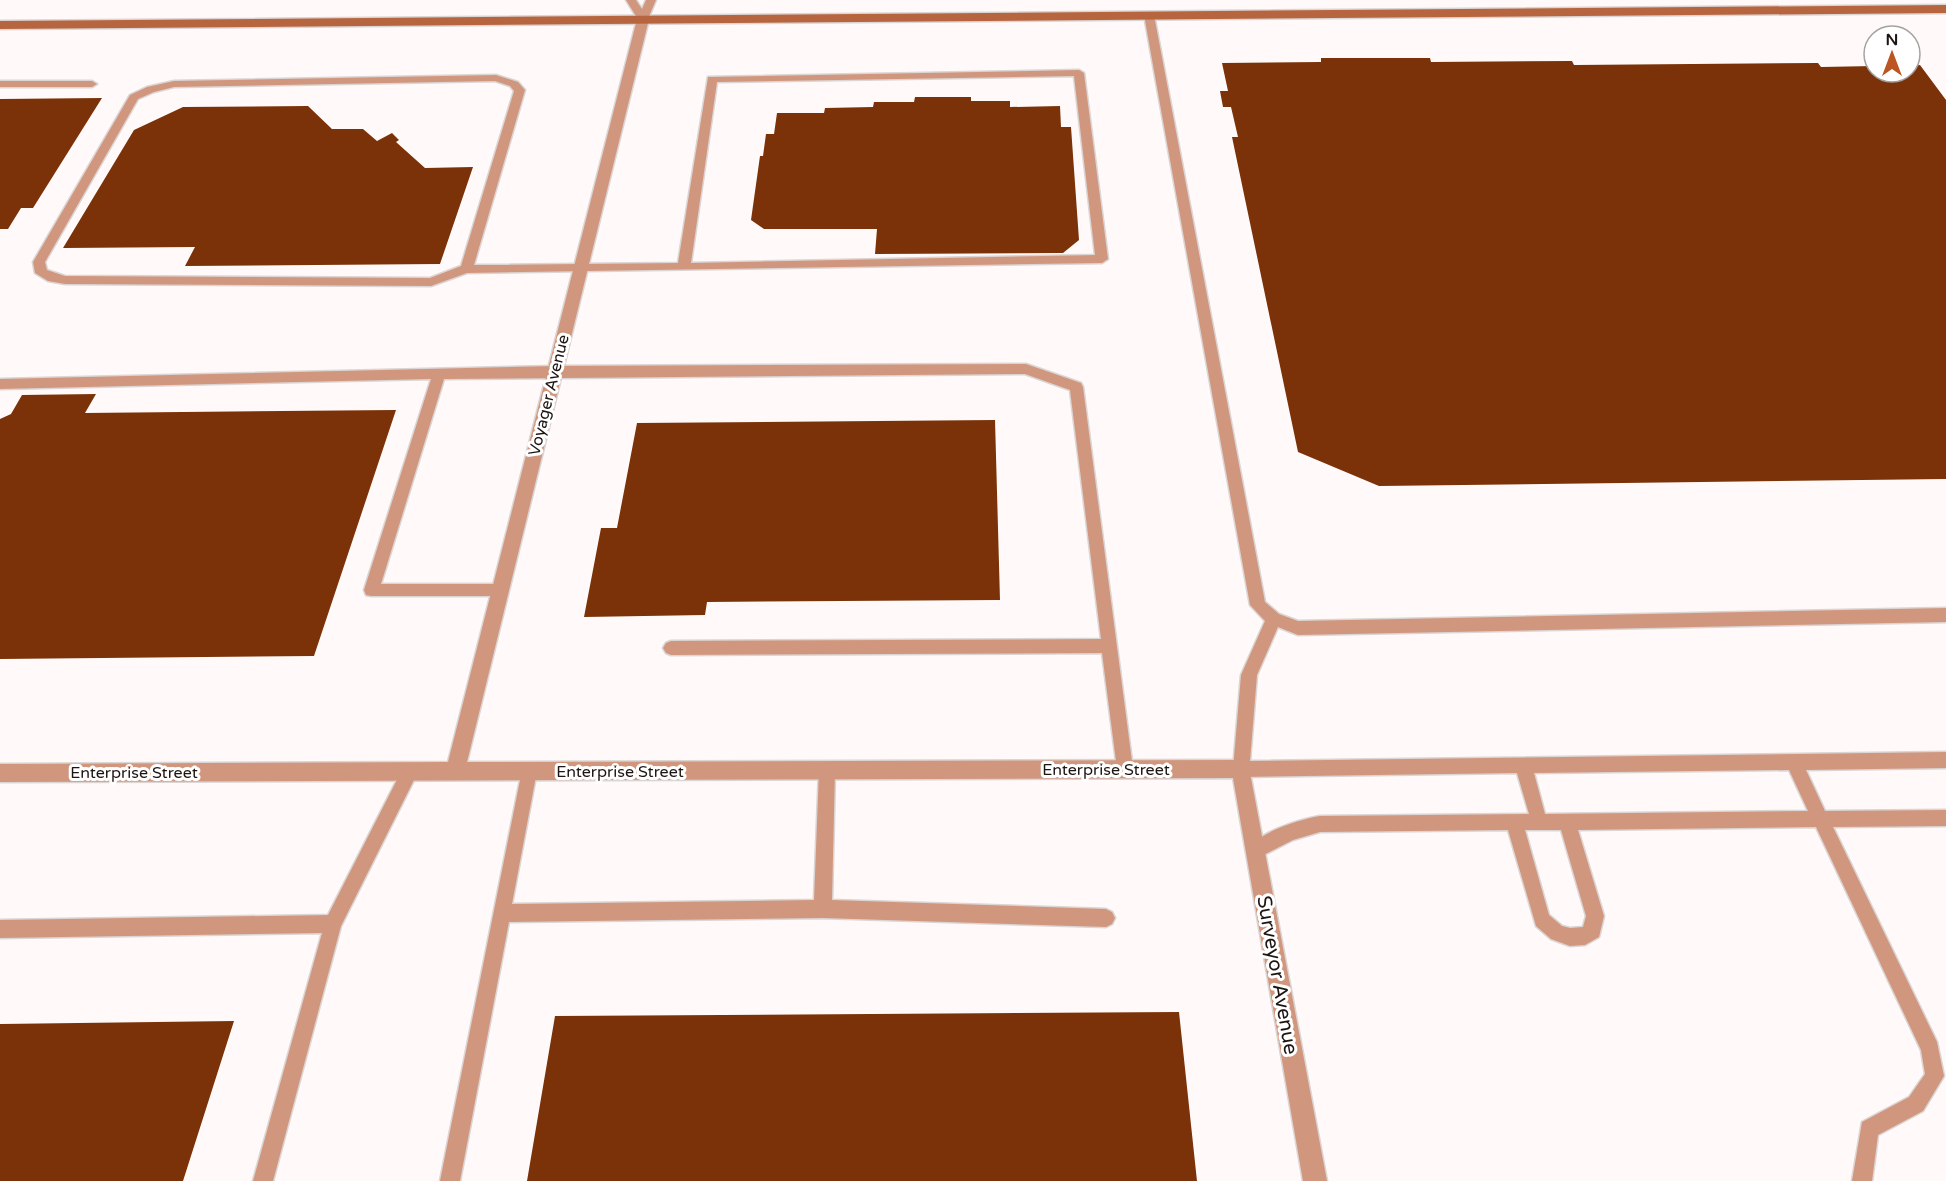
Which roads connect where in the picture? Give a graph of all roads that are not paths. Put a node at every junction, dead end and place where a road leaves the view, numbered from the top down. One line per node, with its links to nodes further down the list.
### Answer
1 (631, 0): 5 (lane)
2 (651, 0): 5 (lane, Voyager Avenue)
3 (1946, 9): 4 (street)
4 (1149, 15): 5 (street); 17 (lane)
5 (643, 19): 6 (street); 11 (street, Voyager Avenue)
6 (0, 25)
7 (0, 84): 8 (lane)
8 (92, 84)
9 (684, 267): 9 (lane); 11 (lane)
10 (466, 269): 10 (lane); 11 (lane)
11 (580, 269): 12 (street, Voyager Avenue)
12 (555, 371): 13 (lane); 15 (street, Voyager Avenue); 18 (lane)
13 (439, 373): 14 (lane); 15 (lane)
14 (0, 384)
15 (500, 590): 28 (street, Voyager Avenue)
16 (1946, 615): 17 (lane)
17 (1274, 620): 24 (lane)
18 (1110, 646): 19 (lane); 23 (lane)
19 (670, 648)
20 (1946, 760): 21 (lane)
21 (1794, 763): 22 (lane); 31 (lane)
22 (1523, 765): 24 (lane); 33 (lane)
23 (1125, 769): 24 (street, Enterprise Street); 25 (street, Enterprise Street)
24 (1241, 769): 35 (street, Surveyor Avenue)
25 (826, 770): 26 (street, Enterprise Street); 36 (lane)
26 (529, 771): 28 (street, Enterprise Street); 37 (lane)
27 (410, 772): 28 (street, Enterprise Street); 29 (street, Enterprise Street); 39 (lane)
28 (454, 772)
29 (0, 773)
30 (1946, 818): 31 (lane)
31 (1821, 820): 34 (lane); 44 (lane)
32 (1514, 821): 33 (lane); 34 (lane); 35 (lane)
33 (1539, 821): 34 (lane)
34 (1567, 822)
35 (1256, 851): 43 (street, Surveyor Avenue)
36 (823, 909): 37 (lane); 38 (lane)
37 (502, 913): 42 (lane)
38 (1106, 918)
39 (333, 924): 40 (lane); 41 (lane)
40 (0, 929)
41 (263, 1181)
42 (450, 1181)
43 (1315, 1181)
44 (1862, 1181)

